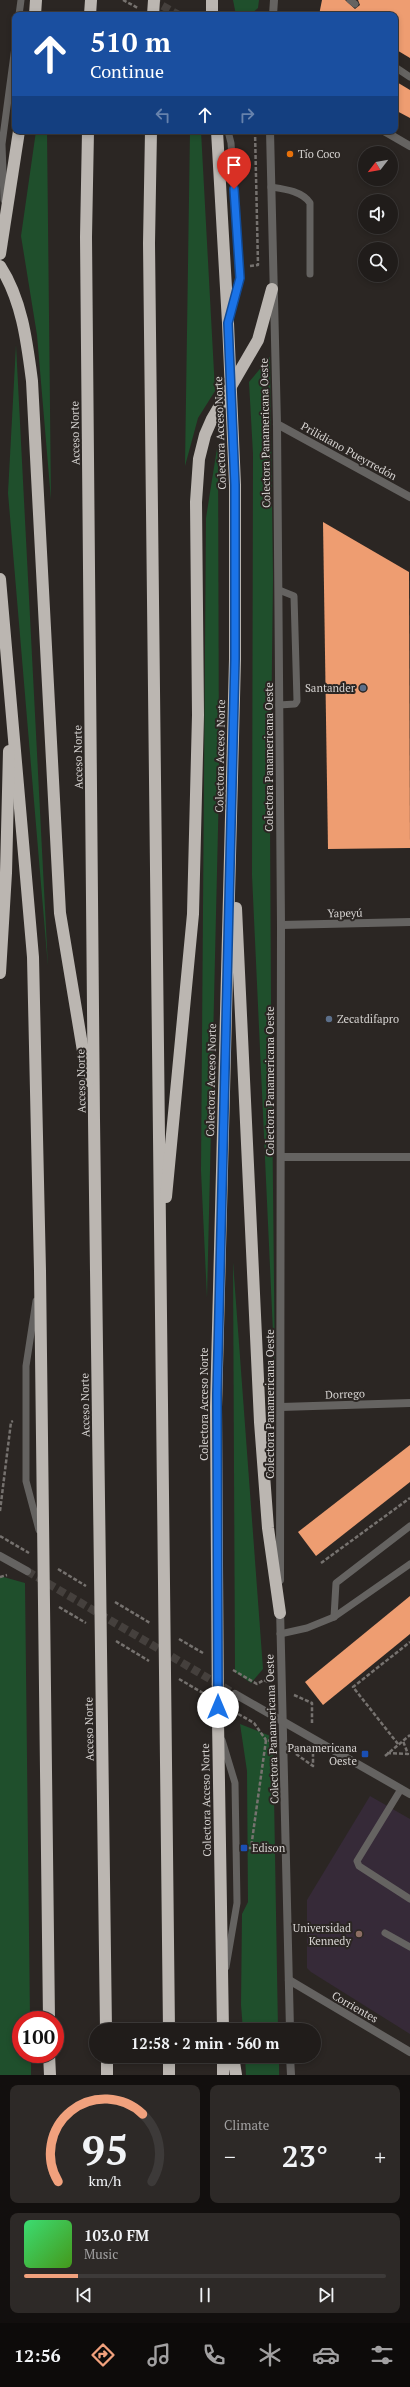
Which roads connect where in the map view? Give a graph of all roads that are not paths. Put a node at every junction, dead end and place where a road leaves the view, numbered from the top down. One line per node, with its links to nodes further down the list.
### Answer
1 (21, 0): 7 (lane)
2 (36, 0): 8 (highway)
3 (90, 0): 9 (highway)
4 (154, 0): 10 (highway)
5 (212, 0): 11 (highway)
6 (274, 0): 12 (street)
7 (19, 12)
8 (35, 12)
9 (90, 12)
10 (153, 12)
11 (212, 12)
12 (273, 12)
13 (12, 69): 25 (lane)
14 (398, 69): 15 (lane)
15 (410, 77)
16 (19, 134): 25 (highway)
17 (88, 134): 41 (highway, Acceso Norte)
18 (151, 134): 44 (highway)
19 (216, 134): 30 (highway, Colectora Acceso Norte)
20 (229, 134): 30 (lane)
21 (270, 134): 24 (street, Colectora Panamericana Oeste)
22 (389, 134): 23 (street)
23 (410, 146)
24 (271, 187): 28 (lane); 29 (street, Colectora Panamericana Oeste)
25 (4, 225): 26 (highway)
26 (0, 254)
27 (0, 266): 41 (highway)
28 (310, 274)
29 (272, 289): 31 (street, Colectora Panamericana Oeste); 44 (highway)
30 (228, 324): 37 (highway, Colectora Acceso Norte)
31 (277, 424): 32 (street, Prilidiano Pueyrredón); 34 (street, Colectora Panamericana Oeste)
32 (410, 498)
33 (0, 579): 35 (highway)
34 (279, 590): 36 (street, Colectora Panamericana Oeste); 36 (lane)
35 (10, 690): 40 (highway); 45 (highway)
36 (279, 705): 39 (street, Colectora Panamericana Oeste)
37 (231, 807): 53 (highway); 64 (highway, Colectora Acceso Norte)
38 (410, 922): 39 (street, Yapeyú)
39 (281, 925): 42 (street, Colectora Panamericana Oeste)
40 (0, 973)
41 (94, 1119): 66 (highway, Acceso Norte)
42 (281, 1157): 43 (street); 47 (street, Colectora Panamericana Oeste)
43 (410, 1157)
44 (160, 1260): 67 (highway)
45 (40, 1271): 49 (highway); 49 (lane)
46 (410, 1403): 47 (street, Dorrego)
47 (281, 1407): 53 (street, Colectora Panamericana Oeste)
48 (410, 1526): 54 (lane)
49 (44, 1550): 65 (highway)
50 (0, 1556): 52 (street)
51 (410, 1564): 54 (lane)
52 (27, 1571)
53 (280, 1613): 55 (street, Colectora Panamericana Oeste)
54 (334, 1617): 55 (lane)
55 (280, 1634): 57 (street, Colectora Panamericana Oeste)
56 (234, 1694): 57 (street)
57 (281, 1719): 58 (street); 63 (street, Colectora Panamericana Oeste)
58 (401, 1789): 59 (street); 60 (lane)
59 (410, 1794)
60 (410, 1899)
61 (385, 1933): 62 (lane)
62 (410, 1947)
63 (288, 1980): 70 (street, Colectora Panamericana Oeste); 71 (street, Corrientes)
64 (222, 1993): 68 (highway, Colectora Acceso Norte); 69 (highway)
65 (49, 2011)
66 (106, 2023)
67 (169, 2023)
68 (223, 2023)
69 (227, 2023)
70 (290, 2023)
71 (410, 2052)
72 (50, 2063): 78 (highway)
73 (107, 2063): 79 (highway)
74 (169, 2063): 80 (highway)
75 (223, 2063): 81 (highway)
76 (234, 2063): 82 (highway)
77 (290, 2063): 83 (street)
78 (50, 2075)
79 (107, 2075)
80 (169, 2075)
81 (223, 2075)
82 (236, 2075)
83 (291, 2075)

